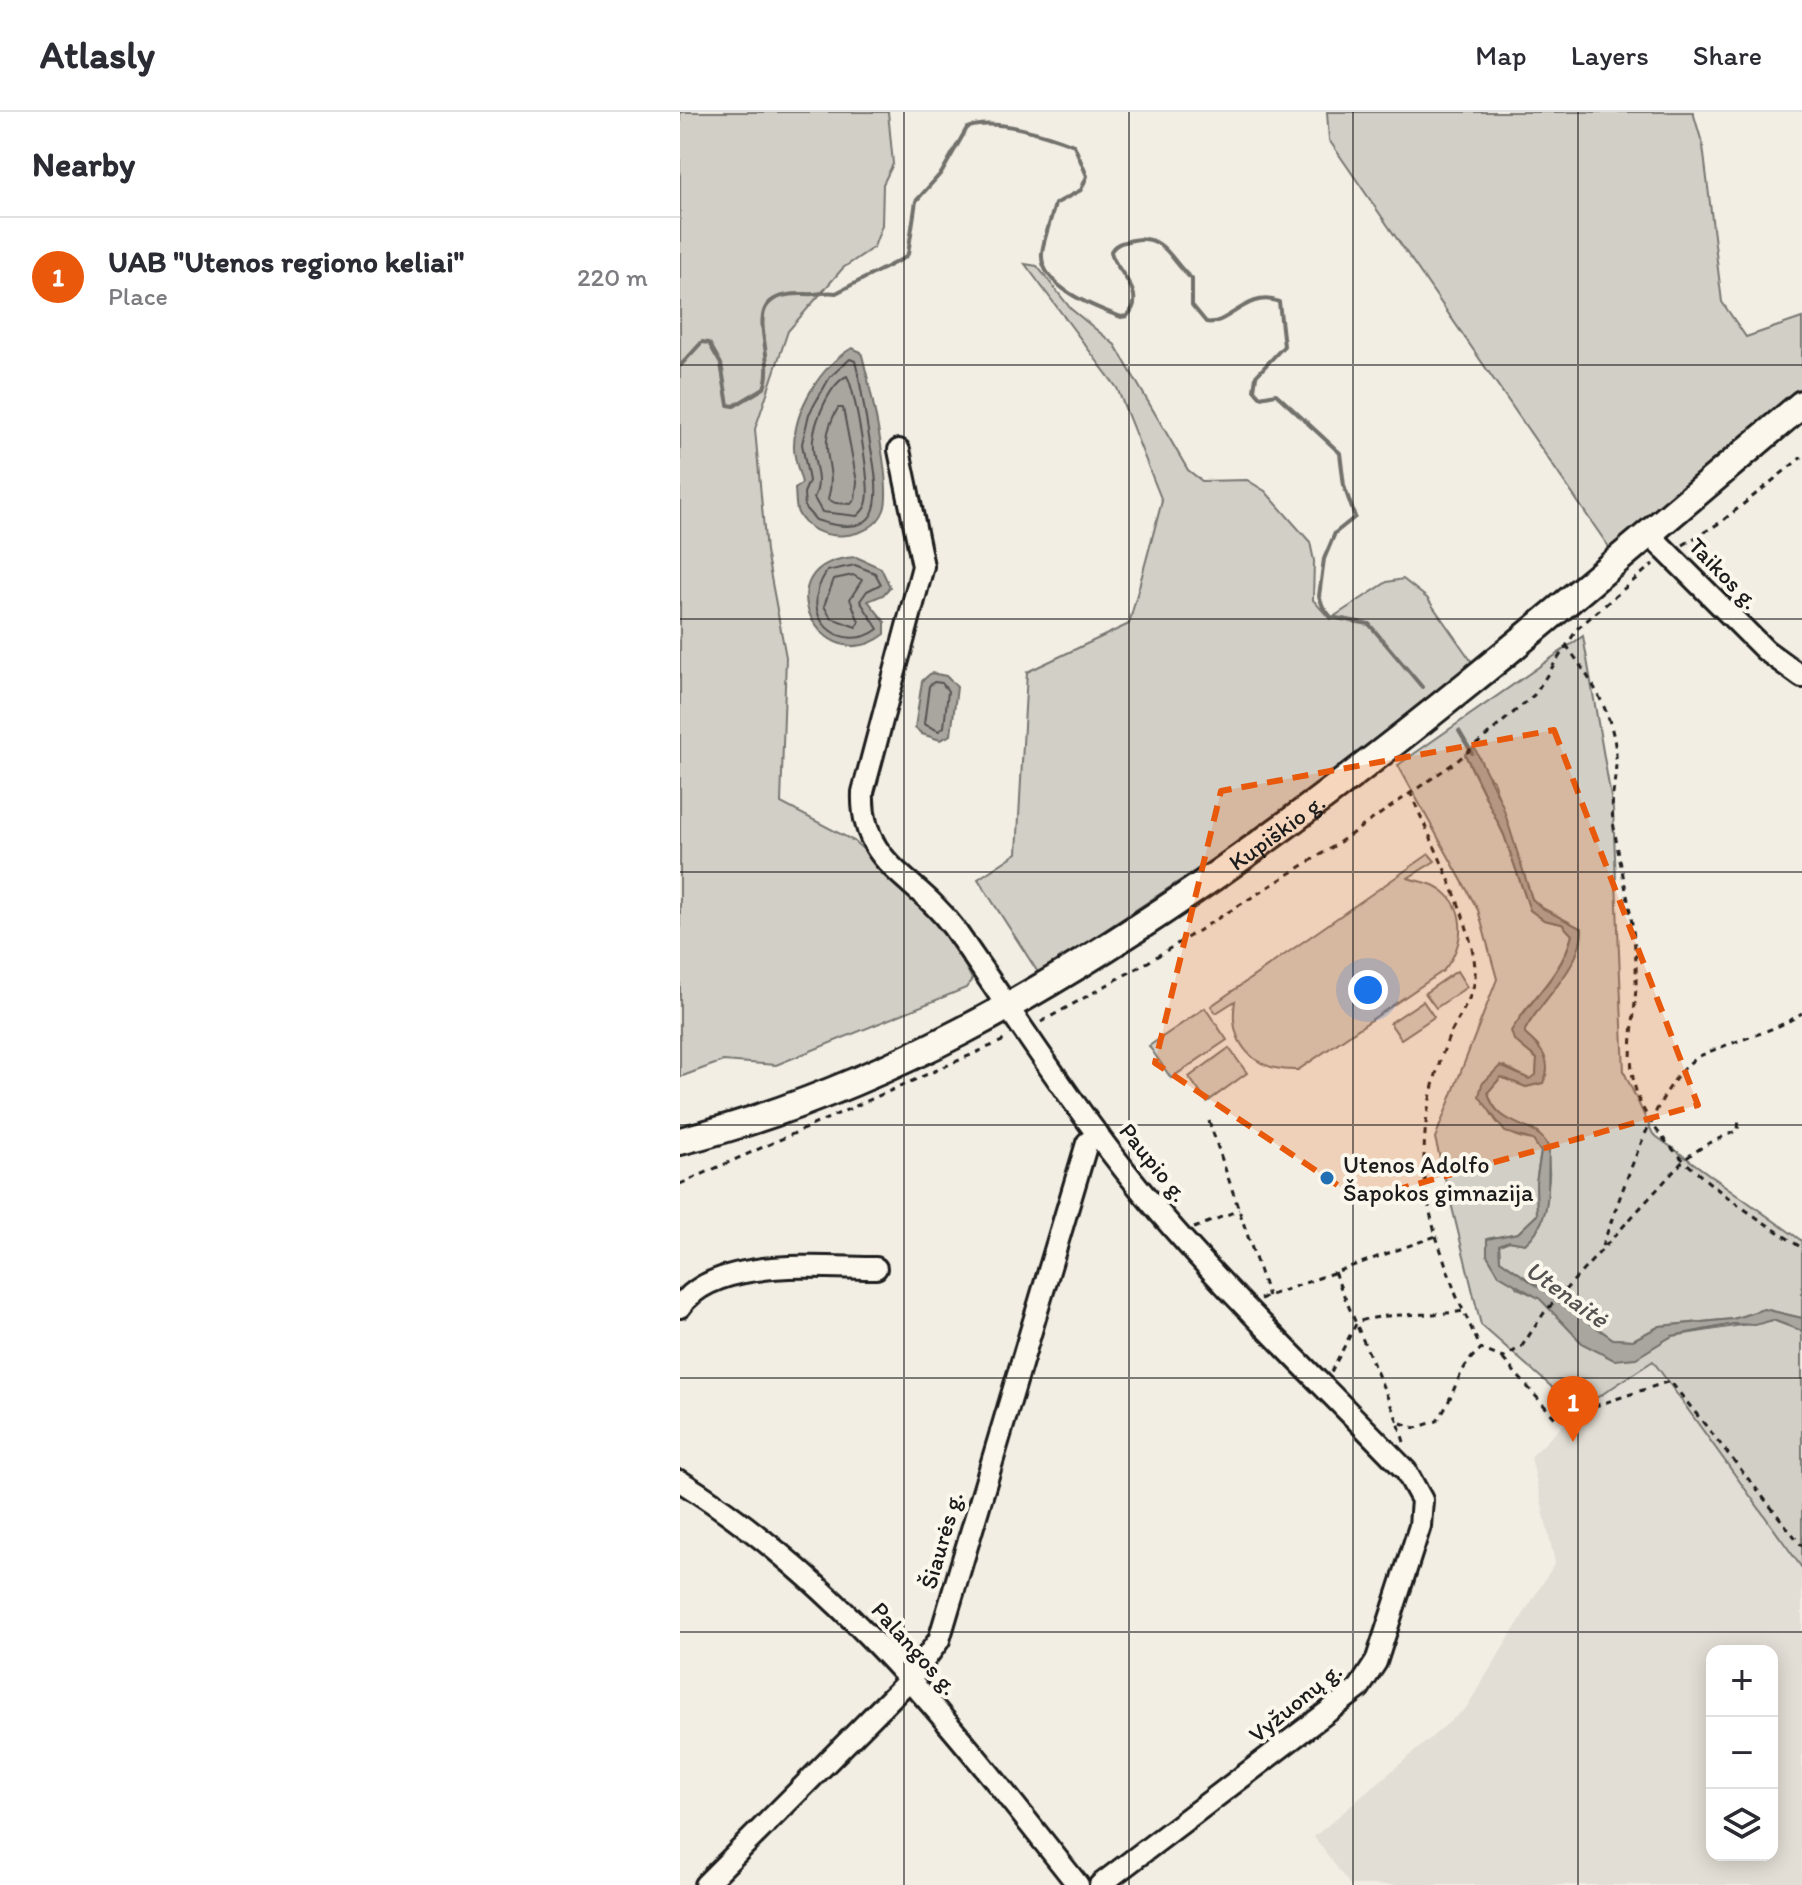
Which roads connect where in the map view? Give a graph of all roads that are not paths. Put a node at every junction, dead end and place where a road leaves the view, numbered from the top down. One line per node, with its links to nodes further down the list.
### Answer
1 (1802, 404): 3 (main road, Kupiškio g.)
2 (899, 450): 5 (street, Paupio g.)
3 (1649, 534): 4 (street, Taikos g.); 5 (main road, Kupiškio g.)
4 (1802, 677)
5 (1007, 1010): 6 (street, Paupio g.); 7 (main road, Kupiškio g.)
6 (1098, 1134): 11 (street, Paupio g.); 12 (street, Šiaurės g.)
7 (680, 1141)
8 (876, 1268): 9 (street)
9 (680, 1307)
10 (680, 1481): 12 (street, Palangos g.)
11 (1419, 1491): 15 (street, Vyžuonų g.)
12 (911, 1678): 13 (street, Šiaurės g.); 14 (street, Palangos g.)
13 (705, 1885)
14 (1078, 1885)
15 (1100, 1885)

